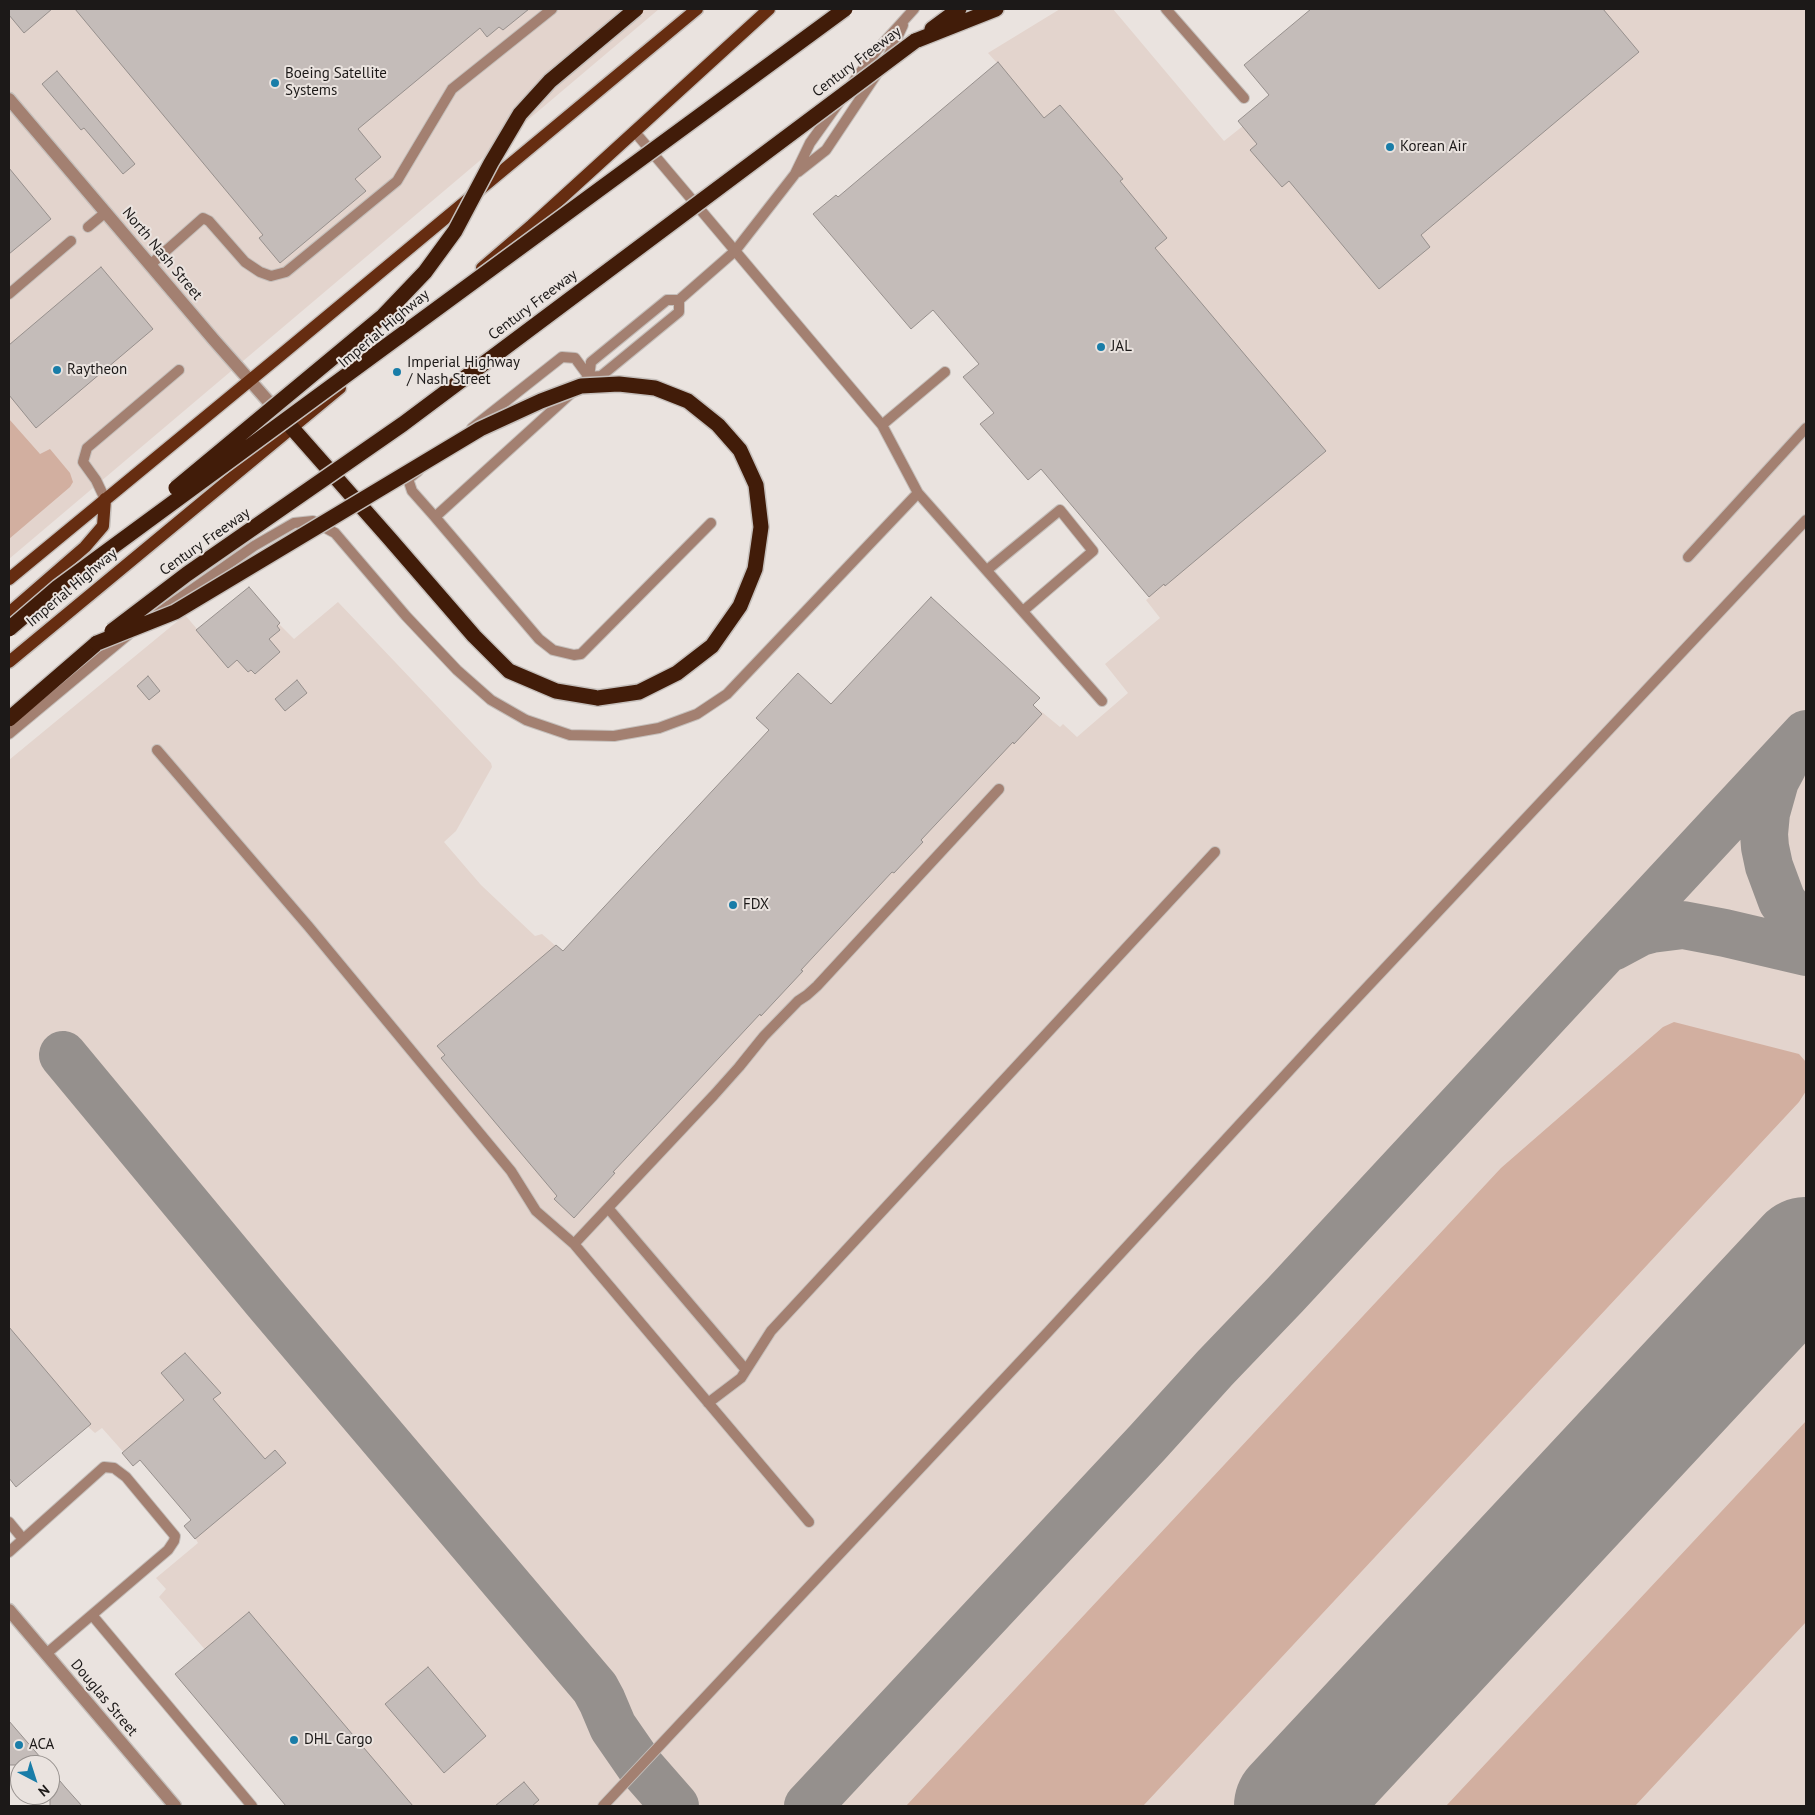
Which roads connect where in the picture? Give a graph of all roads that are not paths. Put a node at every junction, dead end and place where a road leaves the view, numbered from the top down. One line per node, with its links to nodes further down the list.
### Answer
1 (552, 9): 19 (lane)
2 (636, 9): 37 (highway, bridge)
3 (697, 9): 25 (main road)
4 (770, 9): 13 (main road, Imperial Highway)
5 (845, 9): 37 (highway, bridge)
6 (959, 9): 10 (highway, Century Freeway)
7 (996, 9): 10 (highway)
8 (1166, 9): 11 (lane)
9 (911, 12): 14 (lane); 14 (lane)
10 (915, 42): 41 (highway, Century Freeway, bridge)
11 (1244, 98)
12 (9, 99): 15 (street, North Nash Street)
13 (634, 131): 18 (lane); 27 (main road, Imperial Highway)
14 (795, 174): 18 (lane)
15 (106, 212): 16 (lane); 19 (street, North Nash Street)
16 (88, 227)
17 (71, 241): 20 (lane)
18 (735, 251): 21 (lane); 26 (lane)
19 (151, 264): 25 (street, North Nash Street)
20 (9, 294)
21 (678, 300): 24 (lane); 24 (lane)
22 (178, 370): 30 (lane)
23 (945, 372): 26 (lane)
24 (590, 377): 31 (lane); 31 (lane)
25 (250, 380): 27 (street, North Nash Street); 30 (main road)
26 (882, 425): 29 (lane)
27 (292, 428): 41 (highway, bridge); 42 (main road, Imperial Highway)
28 (1806, 428): 34 (lane)
29 (918, 493): 35 (lane); 45 (lane)
30 (105, 498): 36 (main road); 39 (main road)
31 (435, 517): 33 (lane)
32 (1806, 520): 62 (lane)
33 (711, 523)
34 (1688, 557)
35 (987, 570): 38 (lane); 38 (lane)
36 (9, 578)
37 (58, 586): 40 (highway, bridge)
38 (1023, 611): 43 (lane)
39 (9, 613)
40 (9, 629)
41 (97, 643): 44 (highway, Century Freeway)
42 (9, 662)
43 (1102, 701)
44 (9, 719)
45 (9, 734)
46 (157, 750): 50 (lane)
47 (999, 789): 49 (lane)
48 (1215, 852): 51 (lane)
49 (608, 1208): 50 (lane); 51 (lane)
50 (574, 1244): 52 (lane)
51 (746, 1370): 52 (lane)
52 (708, 1403): 54 (lane)
53 (9, 1522): 55 (lane)
54 (809, 1522)
55 (23, 1539): 56 (lane); 58 (lane)
56 (9, 1552)
57 (9, 1610): 59 (street, Douglas Street)
58 (92, 1615): 59 (lane); 61 (lane)
59 (46, 1654): 60 (street, Douglas Street)
60 (175, 1806)
61 (252, 1806)
62 (603, 1806)

